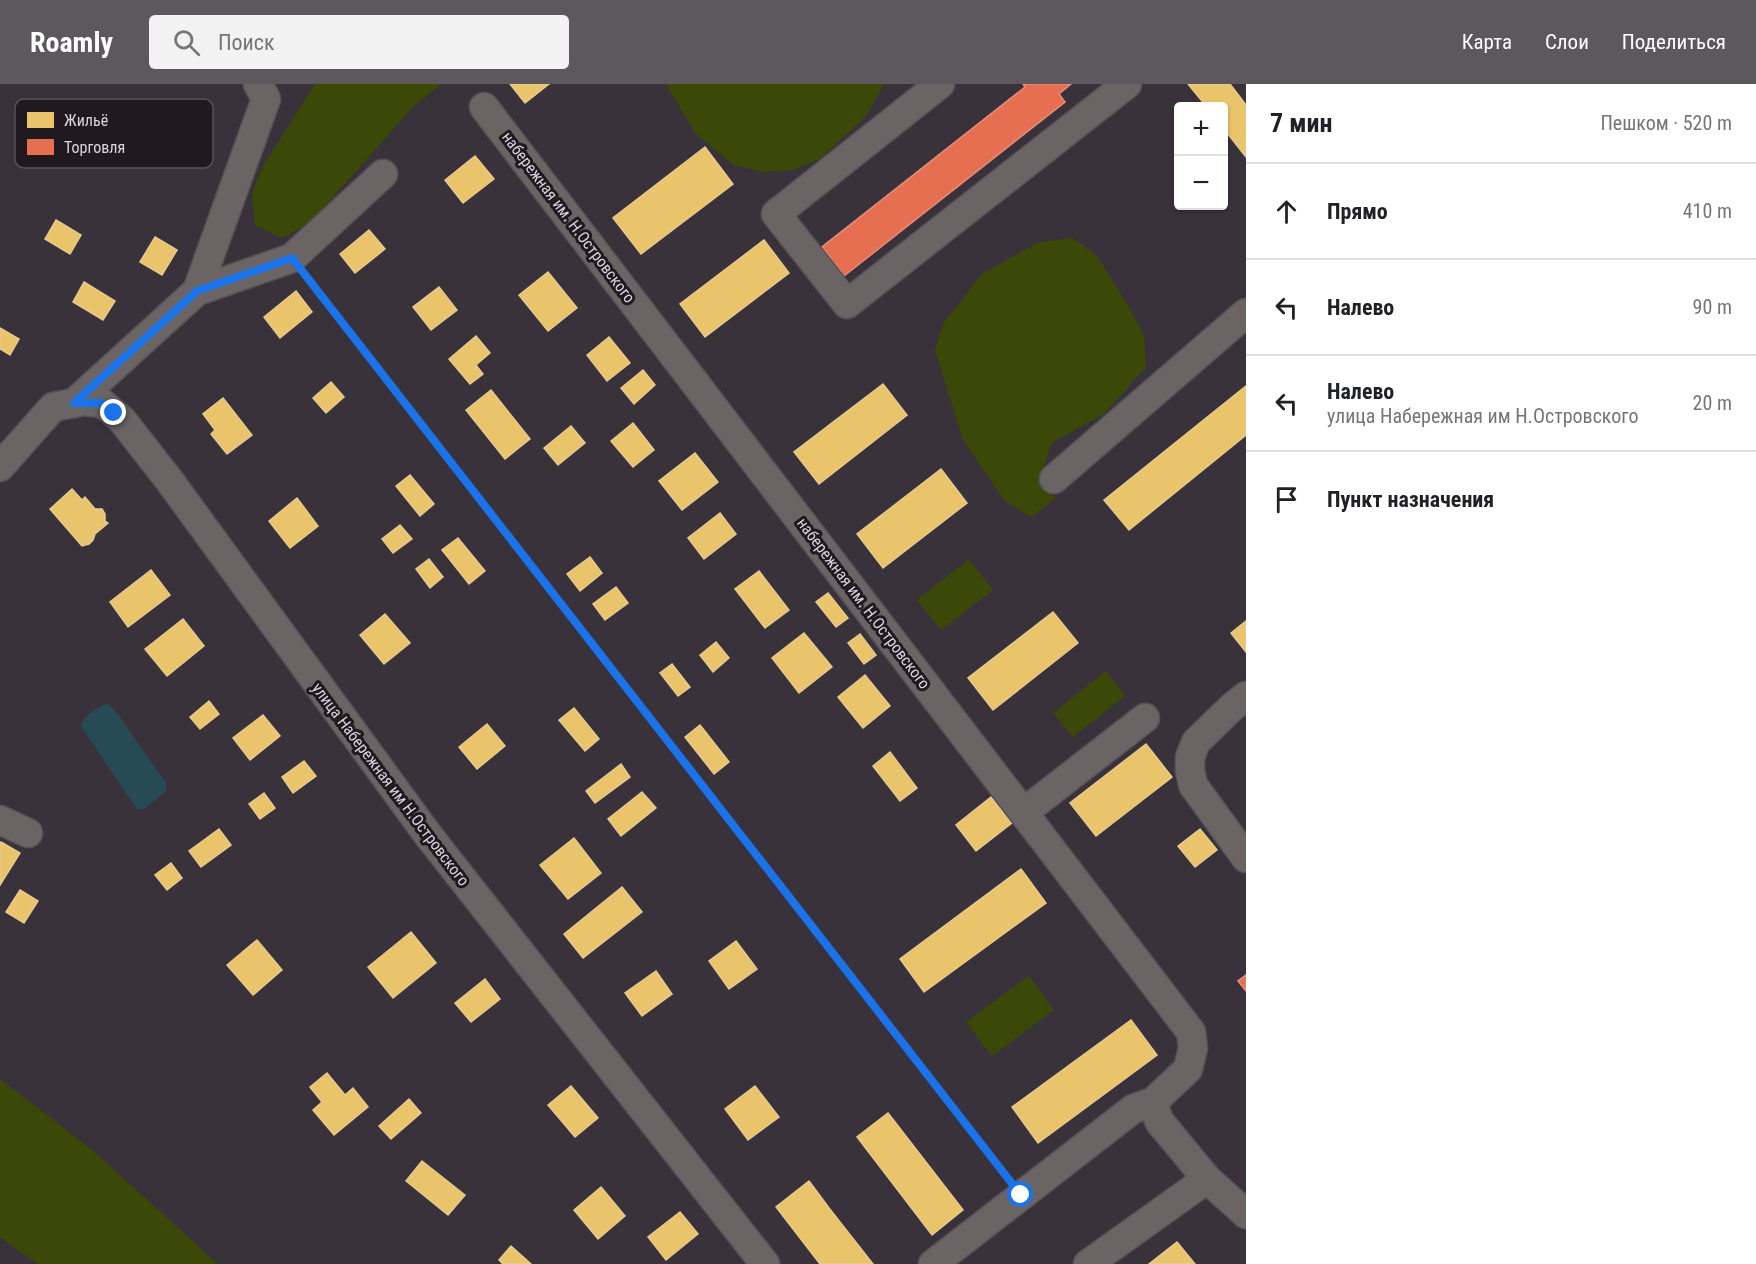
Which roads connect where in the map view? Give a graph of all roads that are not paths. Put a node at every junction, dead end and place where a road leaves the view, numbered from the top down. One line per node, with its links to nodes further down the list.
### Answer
1 (258, 84): 6 (street)
2 (940, 84): 3 (street)
3 (1127, 84)
4 (484, 107): 13 (street, набережная им. Н.Островского)
5 (382, 174): 6 (street)
6 (197, 291): 8 (street)
7 (1246, 313): 10 (street)
8 (74, 403): 9 (street, улица Набережная им Н.Островского); 20 (street, улица Набережная им Н.Островского)
9 (0, 467)
10 (1054, 478)
11 (1246, 696): 16 (street)
12 (1145, 718): 13 (street)
13 (1024, 812): 17 (street, набережная им. Н.Островского)
14 (0, 820): 15 (street)
15 (28, 833)
16 (1246, 858)
17 (1153, 1102): 18 (street); 21 (street, набережная им. Н.Островского)
18 (1208, 1179): 19 (street); 22 (street)
19 (1246, 1214)
20 (765, 1264)
21 (933, 1264)
22 (1088, 1264)

